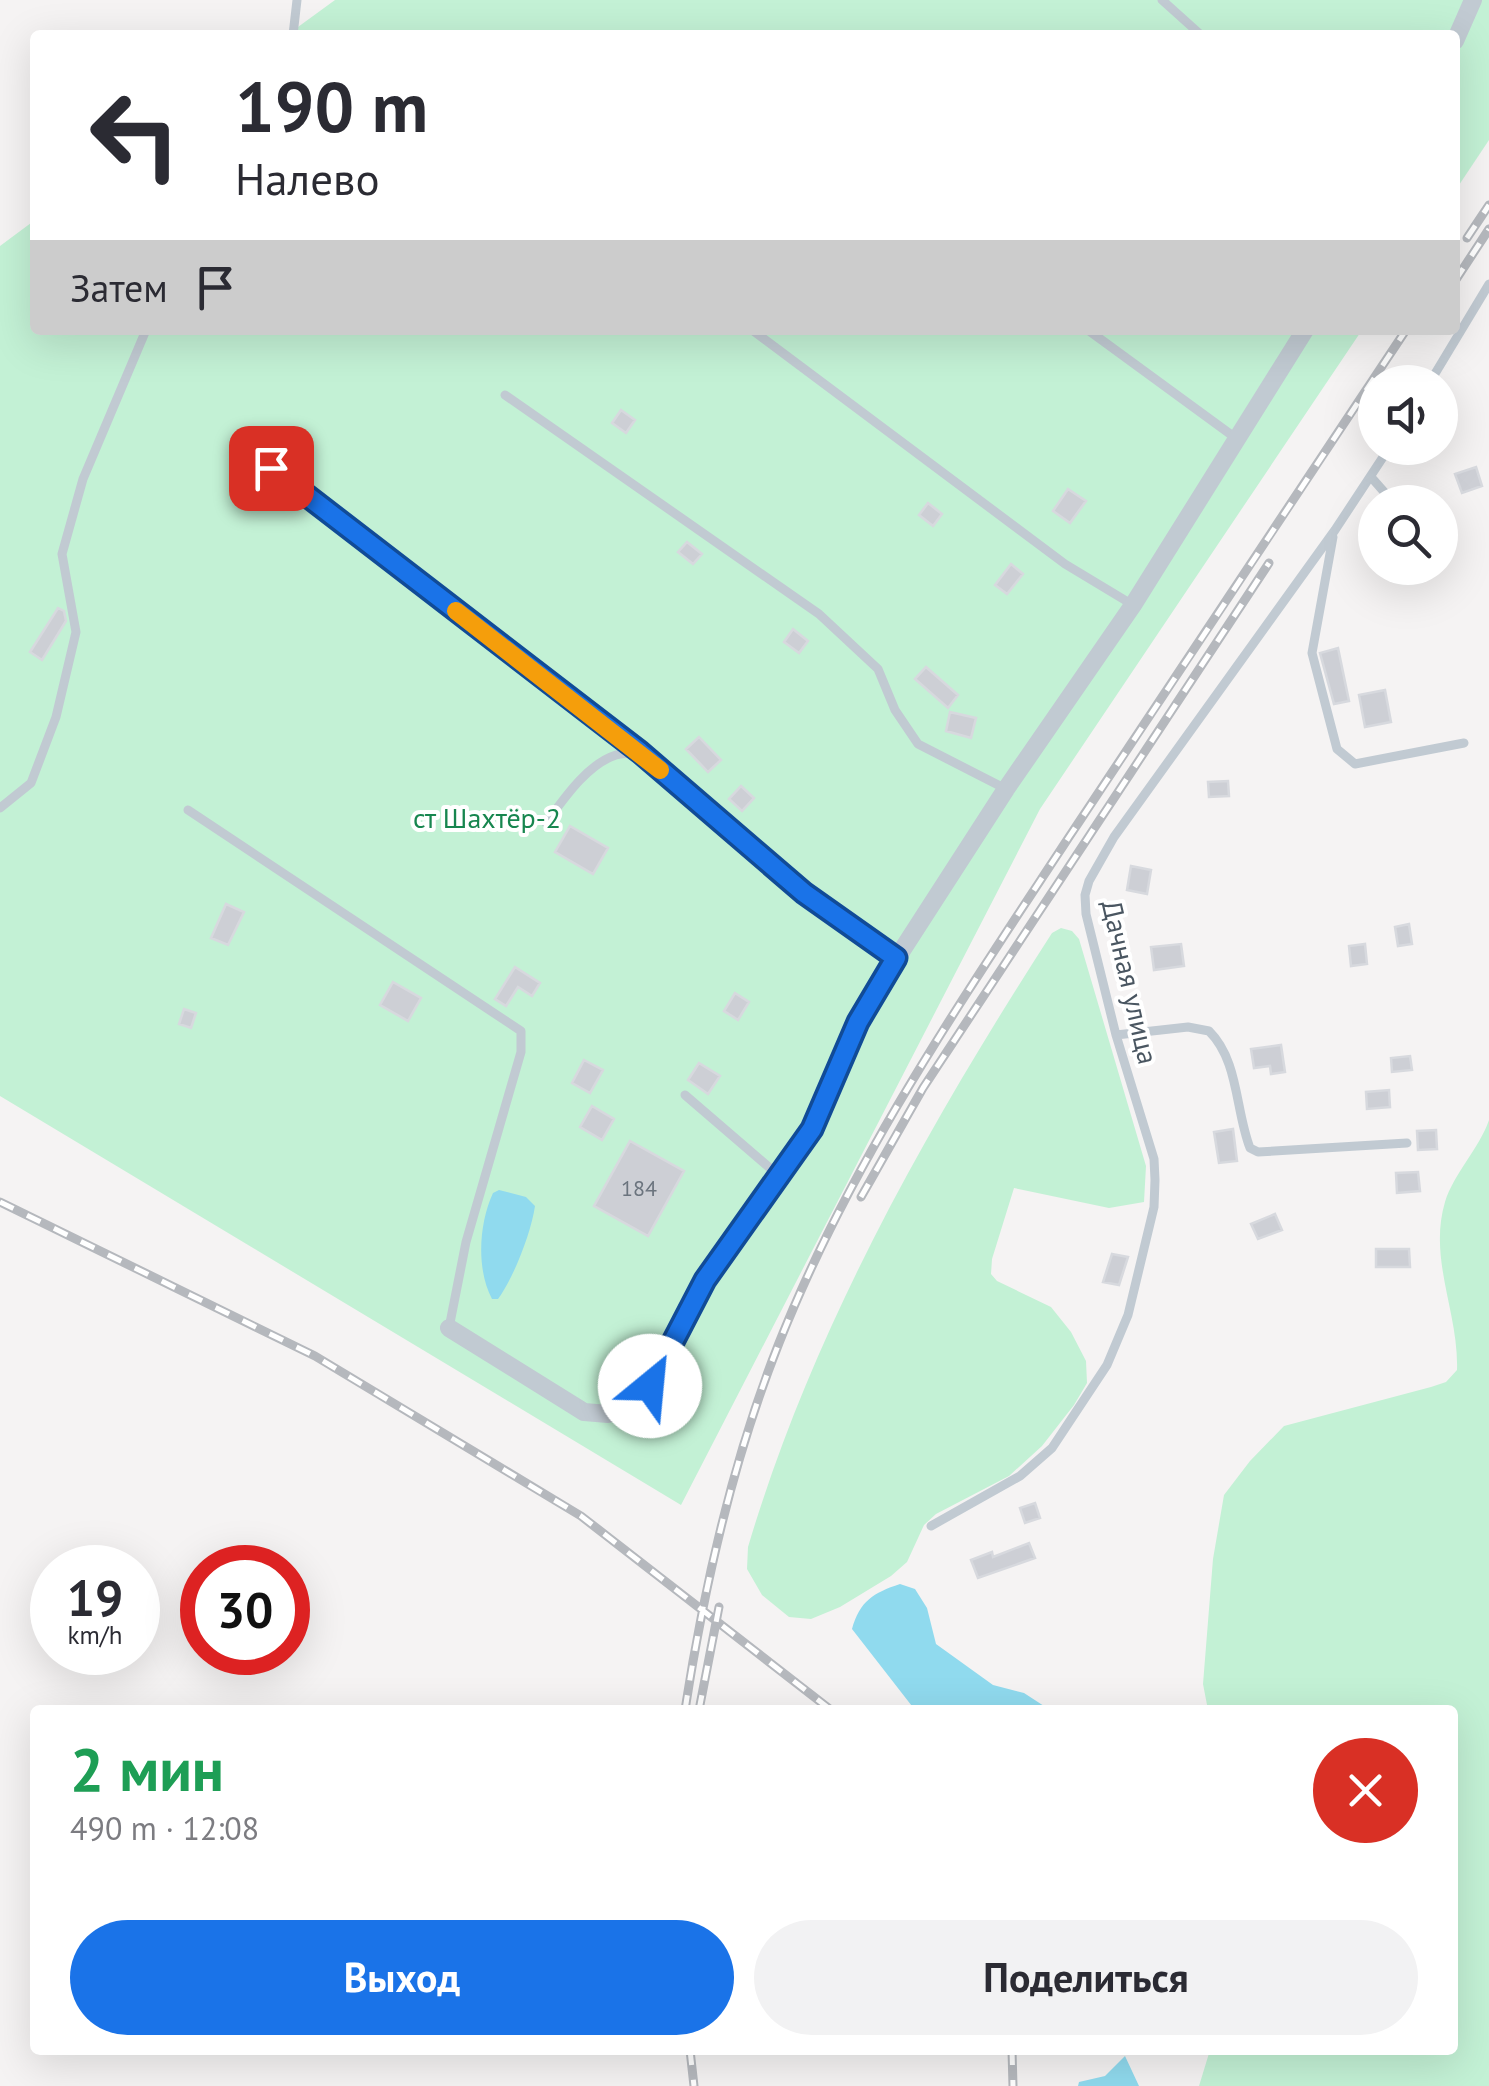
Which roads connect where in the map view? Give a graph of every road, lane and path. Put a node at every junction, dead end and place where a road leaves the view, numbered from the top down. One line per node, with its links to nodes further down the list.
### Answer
1 (297, 0): 4 (lane)
2 (1162, 0): 5 (lane)
3 (1473, 0): 6 (street)
4 (293, 30)
5 (1195, 30)
6 (1460, 30)
7 (1489, 284): 8 (lane)
8 (1460, 332)
9 (144, 335): 26 (lane)
10 (759, 335): 22 (lane)
11 (1095, 335): 16 (lane)
12 (1302, 335): 16 (street)
13 (1458, 335): 14 (lane)
14 (1440, 365)
15 (504, 396): 25 (lane)
16 (1237, 438): 22 (street)
17 (240, 444): 24 (lane)
18 (1378, 465): 19 (lane, Дачная улица)
19 (1371, 477): 20 (lane); 21 (lane, Дачная улица)
20 (1378, 485)
21 (1335, 530): 23 (lane); 30 (lane, Дачная улица)
22 (1132, 606): 25 (street)
23 (1464, 742)
24 (640, 752): 28 (lane); 29 (lane)
25 (1006, 789): 29 (street)
26 (0, 808)
27 (188, 810): 34 (lane)
28 (546, 823)
29 (896, 958): 33 (street)
30 (1116, 1035): 32 (lane); 35 (lane, Дачная улица)
31 (685, 1095): 33 (lane)
32 (1407, 1143)
33 (778, 1175): 34 (street)
34 (449, 1328)
35 (931, 1526)

